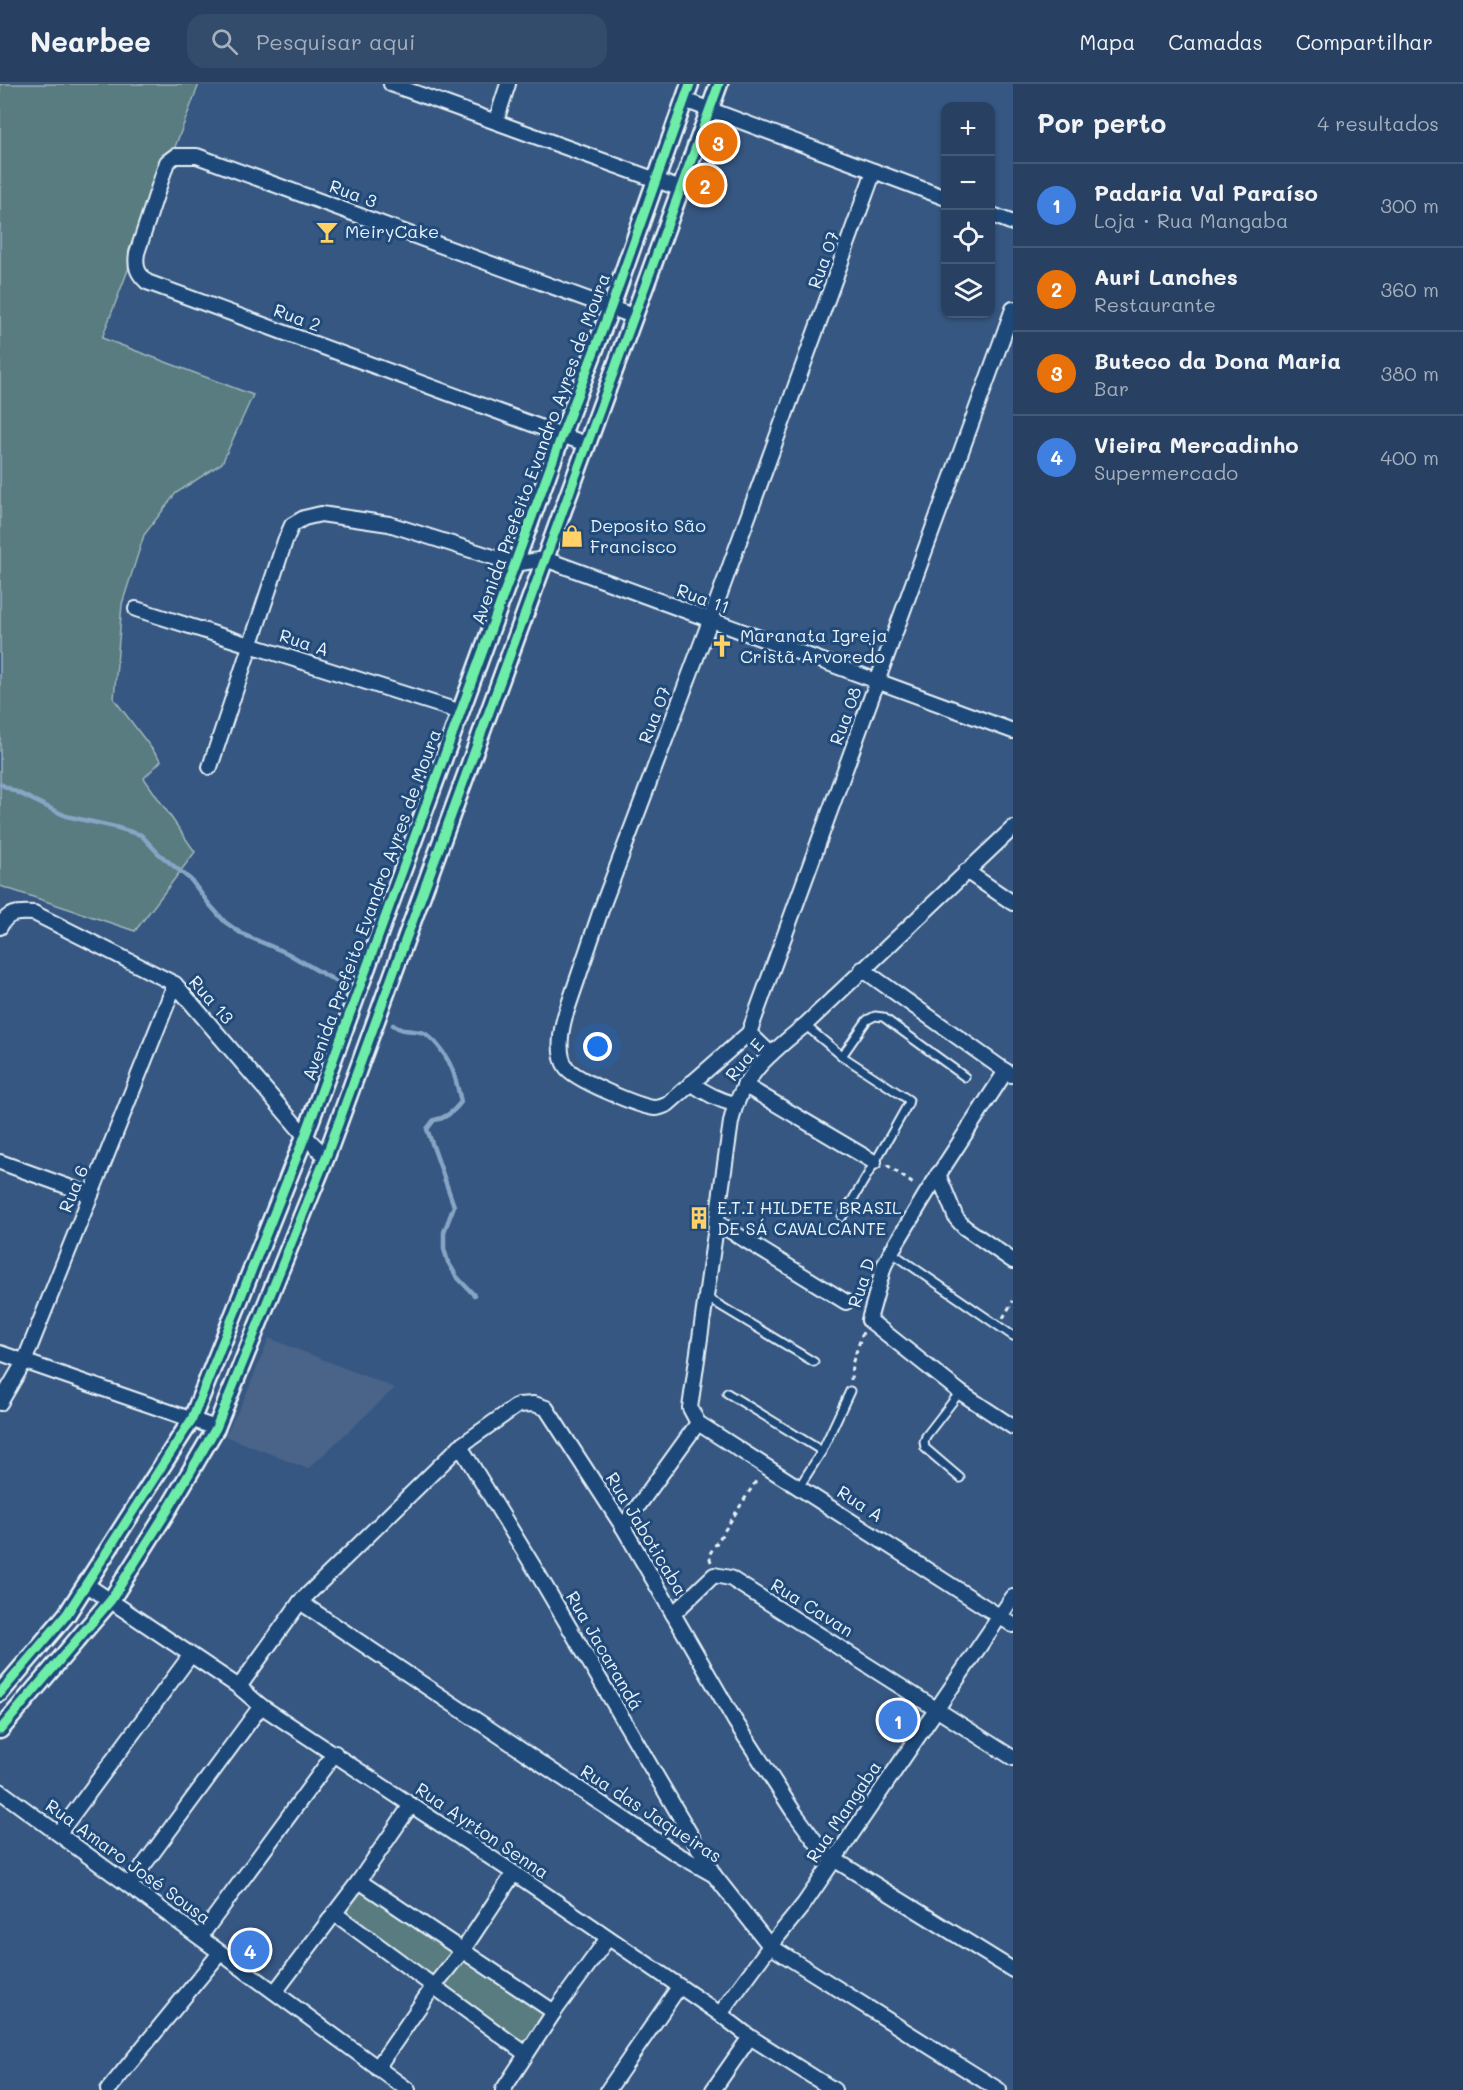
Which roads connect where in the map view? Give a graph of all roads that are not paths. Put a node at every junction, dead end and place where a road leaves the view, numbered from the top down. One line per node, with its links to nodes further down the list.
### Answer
1 (391, 84): 7 (street)
2 (508, 84): 7 (street)
3 (690, 84): 5 (street, Avenida Prefeito Evandro Ayres de Moura)
4 (719, 84): 6 (street)
5 (684, 100): 6 (street); 10 (street, Avenida Prefeito Evandro Ayres de Moura)
6 (710, 110): 9 (street); 11 (street)
7 (496, 121): 10 (street)
8 (197, 156): 15 (street, Rua 3); 18 (street, Rua 2)
9 (874, 171): 12 (street); 23 (street, Rua 07)
10 (657, 180): 11 (street); 15 (street, Avenida Prefeito Evandro Ayres de Moura)
11 (681, 189): 17 (street)
12 (941, 196)
13 (995, 216): 14 (street)
14 (1013, 223)
15 (611, 307): 17 (street, Rua 3); 18 (street, Avenida Prefeito Evandro Ayres de Moura)
16 (1013, 309): 25 (street, Rua 08)
17 (633, 316): 19 (street)
18 (562, 435): 19 (street, Rua 2); 21 (street, Avenida Prefeito Evandro Ayres de Moura)
19 (586, 444): 20 (street)
20 (545, 559): 21 (street, Rua 11); 23 (street, Rua 11); 45 (street)
21 (514, 564): 24 (street); 26 (street, Avenida Prefeito Evandro Ayres de Moura)
22 (136, 609): 24 (street, Rua A)
23 (710, 621): 25 (street, Rua 11); 41 (street, Rua 07)
24 (250, 644): 26 (street, Rua A); 28 (street)
25 (878, 682): 27 (street, Rua 11); 36 (street, Rua 08)
26 (461, 712): 44 (street, Avenida Prefeito Evandro Ayres de Moura)
27 (1013, 731)
28 (210, 767)
29 (1013, 828): 30 (street, Rua E)
30 (966, 871): 31 (street); 33 (street, Rua E)
31 (1013, 903)
32 (1, 925): 34 (street, Rua 13)
33 (862, 969): 35 (street, Rua E); 39 (street)
34 (175, 984): 46 (street, Rua 13); 51 (street, Rua 6)
35 (805, 1025): 37 (street, Rua E); 38 (lane)
36 (749, 1033): 37 (street); 41 (street, Rua 07)
37 (771, 1054): 42 (street, Rua E)
38 (842, 1056): 40 (lane); 49 (lane)
39 (1009, 1074): 50 (street, Rua D)
40 (965, 1077)
41 (691, 1083): 43 (street)
42 (744, 1085): 43 (street, Rua E); 49 (street)
43 (734, 1104): 53 (street, Rua E)
44 (315, 1107): 45 (street); 46 (street, Avenida Prefeito Evandro Ayres de Moura)
45 (340, 1117): 47 (street)
46 (305, 1136): 47 (street, Rua 13); 67 (street, Avenida Prefeito Evandro Ayres de Moura)
47 (326, 1157): 69 (street)
48 (0, 1162): 51 (street)
49 (874, 1162): 52 (lane)
50 (938, 1174): 54 (street, Rua D); 55 (street)
51 (90, 1196): 60 (street, Rua 6)
52 (842, 1217)
53 (716, 1222): 56 (street, Rua E); 57 (street)
54 (891, 1252): 58 (lane); 63 (street, Rua D)
55 (1013, 1261)
56 (706, 1297): 61 (lane); 66 (street, Rua E)
57 (846, 1302)
58 (1013, 1336)
59 (0, 1353): 60 (street)
60 (24, 1362): 65 (street, Rua 6); 67 (street)
61 (814, 1362)
62 (850, 1391): 71 (lane)
63 (960, 1392): 68 (street); 72 (lane)
64 (727, 1393): 71 (lane)
65 (0, 1403)
66 (694, 1417): 73 (street, Rua A); 74 (street)
67 (192, 1419): 69 (street); 75 (street, Avenida Prefeito Evandro Ayres de Moura)
68 (1013, 1427)
69 (216, 1428): 77 (street)
70 (460, 1446): 74 (street, Rua Jaboticaba); 78 (street, Rua Jaboticaba); 95 (street, Rua Jacarandá)
71 (822, 1451): 73 (lane)
72 (960, 1478)
73 (799, 1486): 80 (street, Rua A)
74 (623, 1527): 79 (street, Rua Jaboticaba)
75 (87, 1585): 77 (street, Rua Ayrton Senna); 84 (street, Avenida Prefeito Evandro Ayres de Moura)
76 (1013, 1597): 80 (street, Rua Mangaba)
77 (111, 1600): 82 (street, Rua Ayrton Senna); 87 (street)
78 (300, 1602): 83 (street, Rua Jaboticaba); 95 (street, Rua das Jaqueiras)
79 (673, 1614): 86 (street, Rua Cavan); 93 (street, Rua Jaboticaba)
80 (1000, 1616): 81 (street, Rua A); 86 (street, Rua Mangaba)
81 (1013, 1625)
82 (190, 1656): 83 (street, Rua Ayrton Senna); 92 (street)
83 (239, 1687): 85 (street, Rua Ayrton Senna)
84 (0, 1694)
85 (261, 1706): 88 (street, Rua Ayrton Senna); 97 (street)
86 (936, 1708): 89 (street, Rua Cavan); 93 (street, Rua Mangaba)
87 (0, 1730)
88 (335, 1753): 91 (street, Rua Ayrton Senna); 99 (street)
89 (1013, 1758)
90 (0, 1791): 92 (street, Rua Amaro José Sousa)
91 (411, 1805): 94 (street, Rua Ayrton Senna); 96 (street)
92 (58, 1833): 97 (street, Rua Amaro José Sousa)
93 (835, 1858): 101 (street, Rua Mangaba); 104 (street, Rua Jaboticaba)
94 (514, 1873): 100 (street, Rua Ayrton Senna); 102 (street)
95 (714, 1875): 101 (street, Rua das Jaqueiras)
96 (360, 1881): 98 (street); 102 (street)
97 (129, 1885): 99 (street, Rua Amaro José Sousa)
98 (334, 1913): 105 (street); 107 (street)
99 (200, 1937): 103 (street, Rua Amaro José Sousa)
100 (608, 1938): 106 (street, Rua Ayrton Senna); 108 (street)
101 (770, 1946): 109 (street, Rua Mangaba); 119 (street, Rua das Jaqueiras)
102 (463, 1950): 105 (street); 108 (street)
103 (220, 1953): 107 (street, Rua Amaro José Sousa); 114 (street)
104 (1013, 1970)
105 (433, 1987): 111 (street); 112 (street)
106 (679, 1987): 109 (street, Rua Ayrton Senna); 117 (street)
107 (275, 1992): 112 (street, Rua Amaro José Sousa)
108 (554, 2012): 111 (street)
109 (720, 2014): 110 (street, Rua Ayrton Senna)
110 (750, 2037): 113 (street, Rua Ayrton Senna); 118 (street)
111 (526, 2054): 116 (street)
112 (377, 2068): 115 (street, Rua Amaro José Sousa)
113 (829, 2089)
114 (108, 2090)
115 (408, 2090)
116 (503, 2090)
117 (608, 2090)
118 (713, 2090)
119 (999, 2090)

